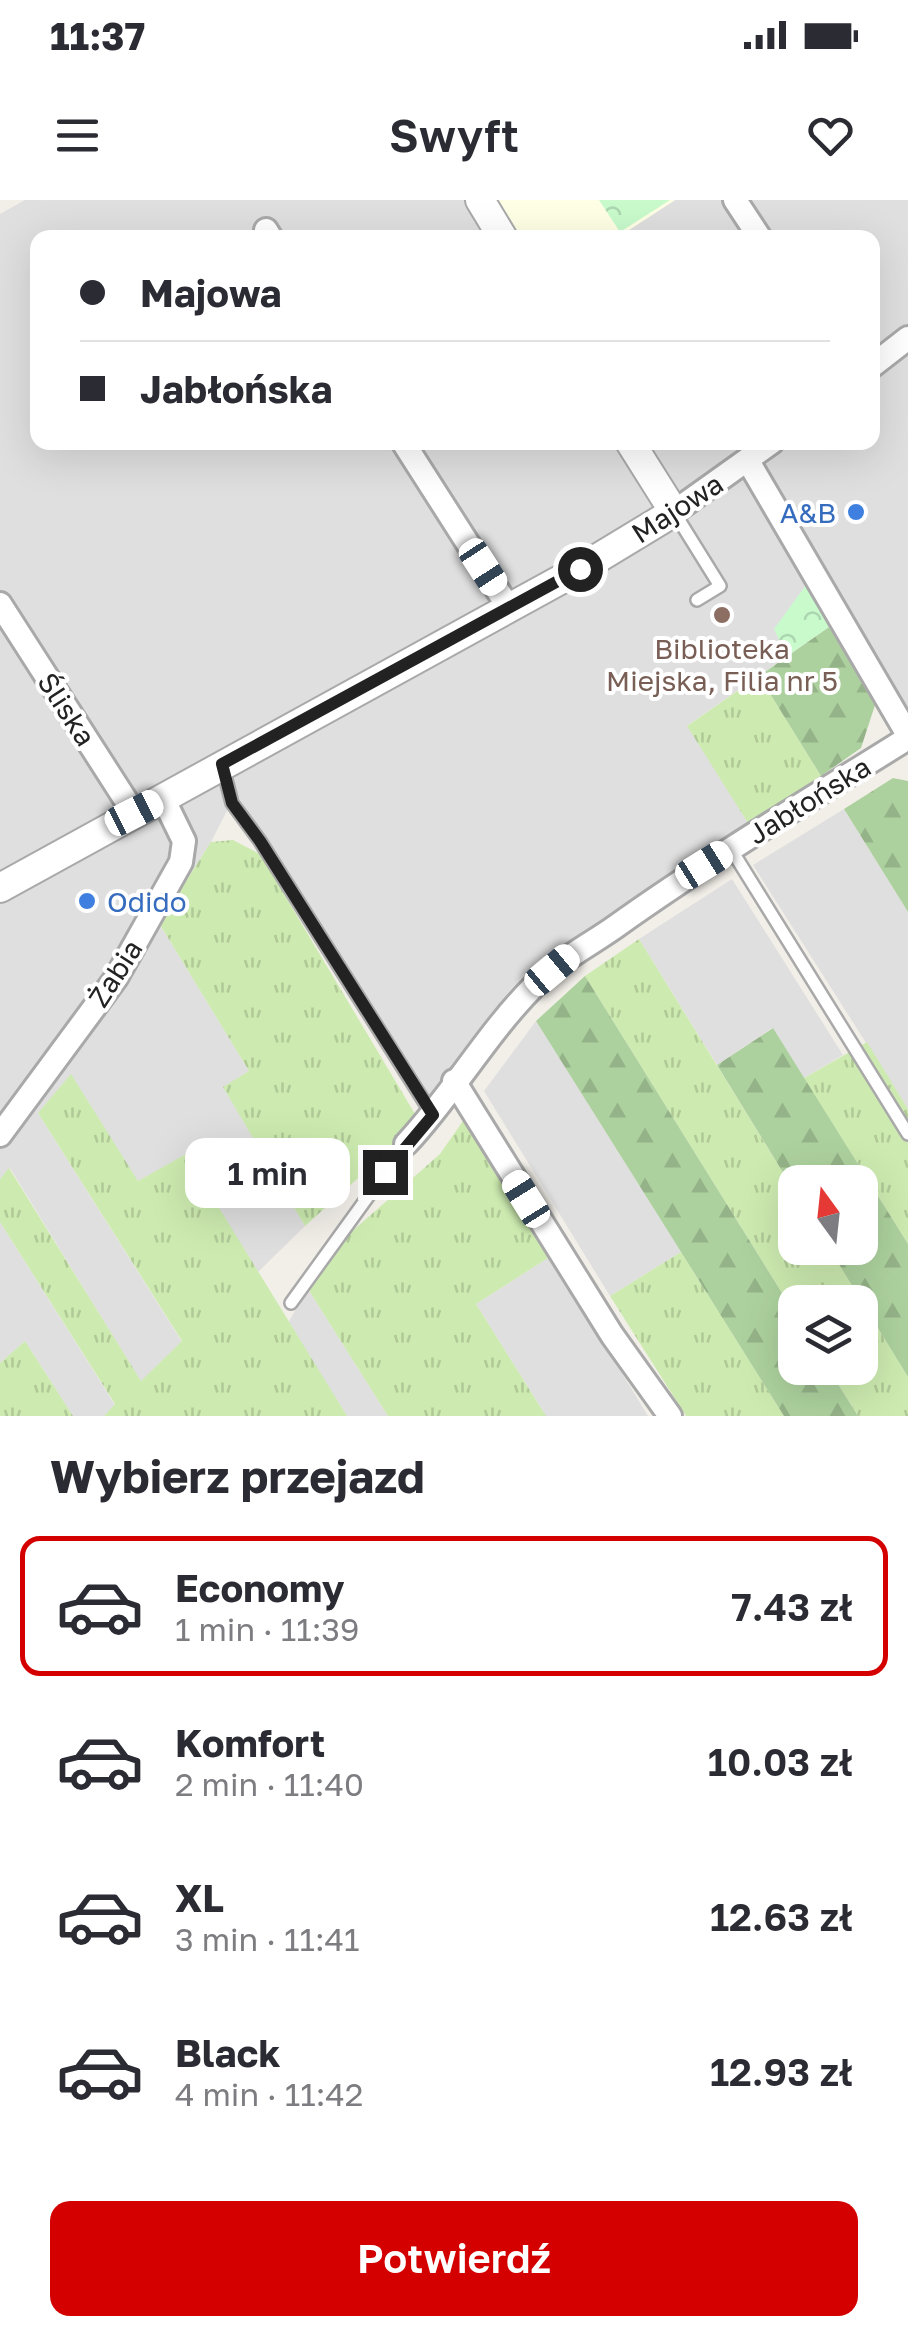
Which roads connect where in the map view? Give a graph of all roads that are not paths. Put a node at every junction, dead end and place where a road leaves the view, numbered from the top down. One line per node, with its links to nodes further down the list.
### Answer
1 (480, 200): 3 (street)
2 (735, 200): 4 (street)
3 (499, 230)
4 (755, 230)
5 (906, 345): 6 (street)
6 (880, 361)
7 (408, 450): 14 (street)
8 (635, 450): 11 (street)
9 (762, 450): 10 (street, Majowa)
10 (748, 461): 11 (street, Majowa); 15 (street, Jabłońska)
11 (674, 512): 12 (lane); 14 (street, Majowa)
12 (697, 600)
13 (0, 604): 18 (street, Śliska)
14 (509, 608): 16 (street, Majowa)
15 (908, 736): 19 (street, Jabłońska)
16 (222, 764): 17 (street, Majowa); 22 (lane)
17 (163, 798): 18 (street, Majowa); 24 (street, Żabia)
18 (134, 813): 20 (street, Majowa)
19 (730, 849): 21 (street, Jabłońska); 23 (lane)
20 (0, 888)
21 (454, 1082): 22 (street, Jabłońska); 27 (street)
22 (433, 1115): 25 (street, Jabłońska)
23 (908, 1134)
24 (0, 1135)
25 (406, 1144): 26 (lane)
26 (291, 1303)
27 (670, 1416)

